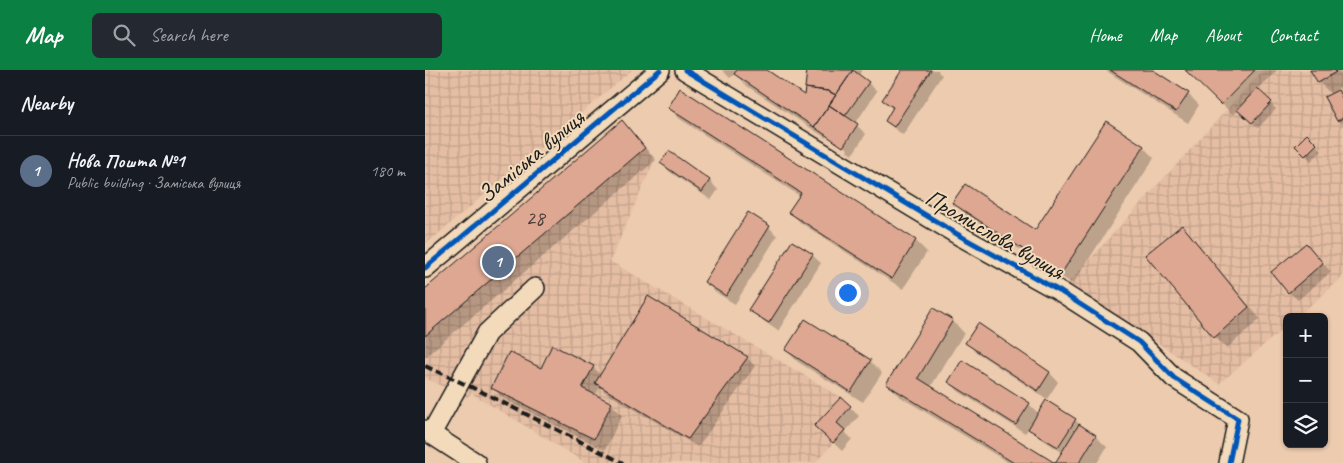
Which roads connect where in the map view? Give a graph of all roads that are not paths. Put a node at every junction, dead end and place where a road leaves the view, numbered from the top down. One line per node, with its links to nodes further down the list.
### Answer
1 (660, 70): 3 (street, Заміська вулиця)
2 (685, 70): 7 (street, Промислова вулиця)
3 (425, 268)
4 (535, 288): 5 (street)
5 (428, 432): 6 (street)
6 (476, 463)
7 (1229, 463)

